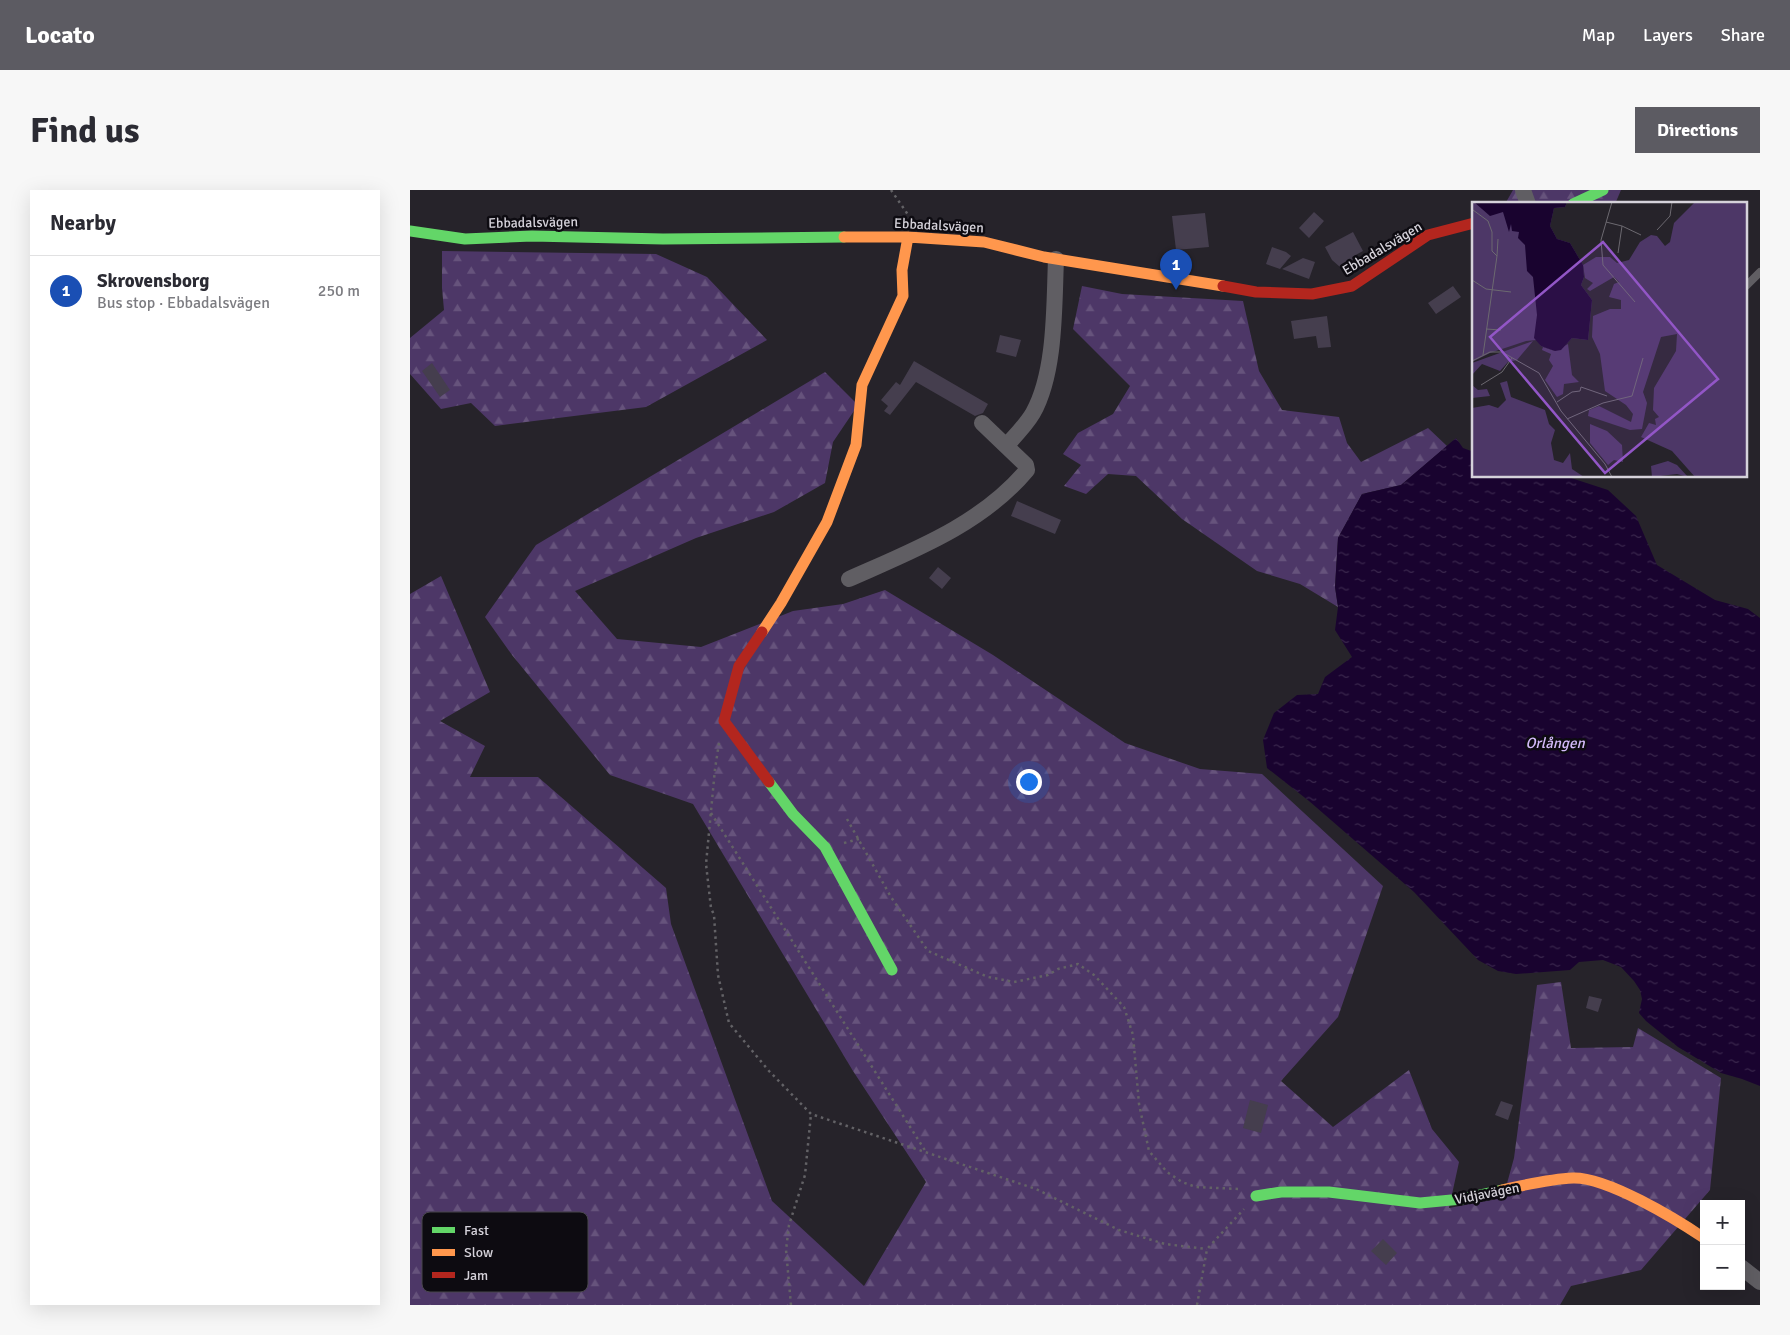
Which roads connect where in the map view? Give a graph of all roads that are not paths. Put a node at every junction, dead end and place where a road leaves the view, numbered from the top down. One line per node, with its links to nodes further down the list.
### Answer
1 (1523, 190): 3 (street)
2 (1602, 190): 4 (street)
3 (1527, 202)
4 (1577, 202)
5 (1472, 224): 8 (street, Ebbadalsvägen)
6 (410, 231): 7 (street, Ebbadalsvägen)
7 (908, 237): 8 (street, Ebbadalsvägen); 14 (street)
8 (1056, 259): 12 (street)
9 (1760, 272): 10 (lane)
10 (1748, 284)
11 (982, 423): 12 (street)
12 (1006, 446): 13 (street)
13 (849, 579)
14 (892, 970)
15 (1256, 1196): 16 (street, Vidjavägen)
16 (1700, 1235)
17 (1745, 1270): 18 (street)
18 (1760, 1282)

